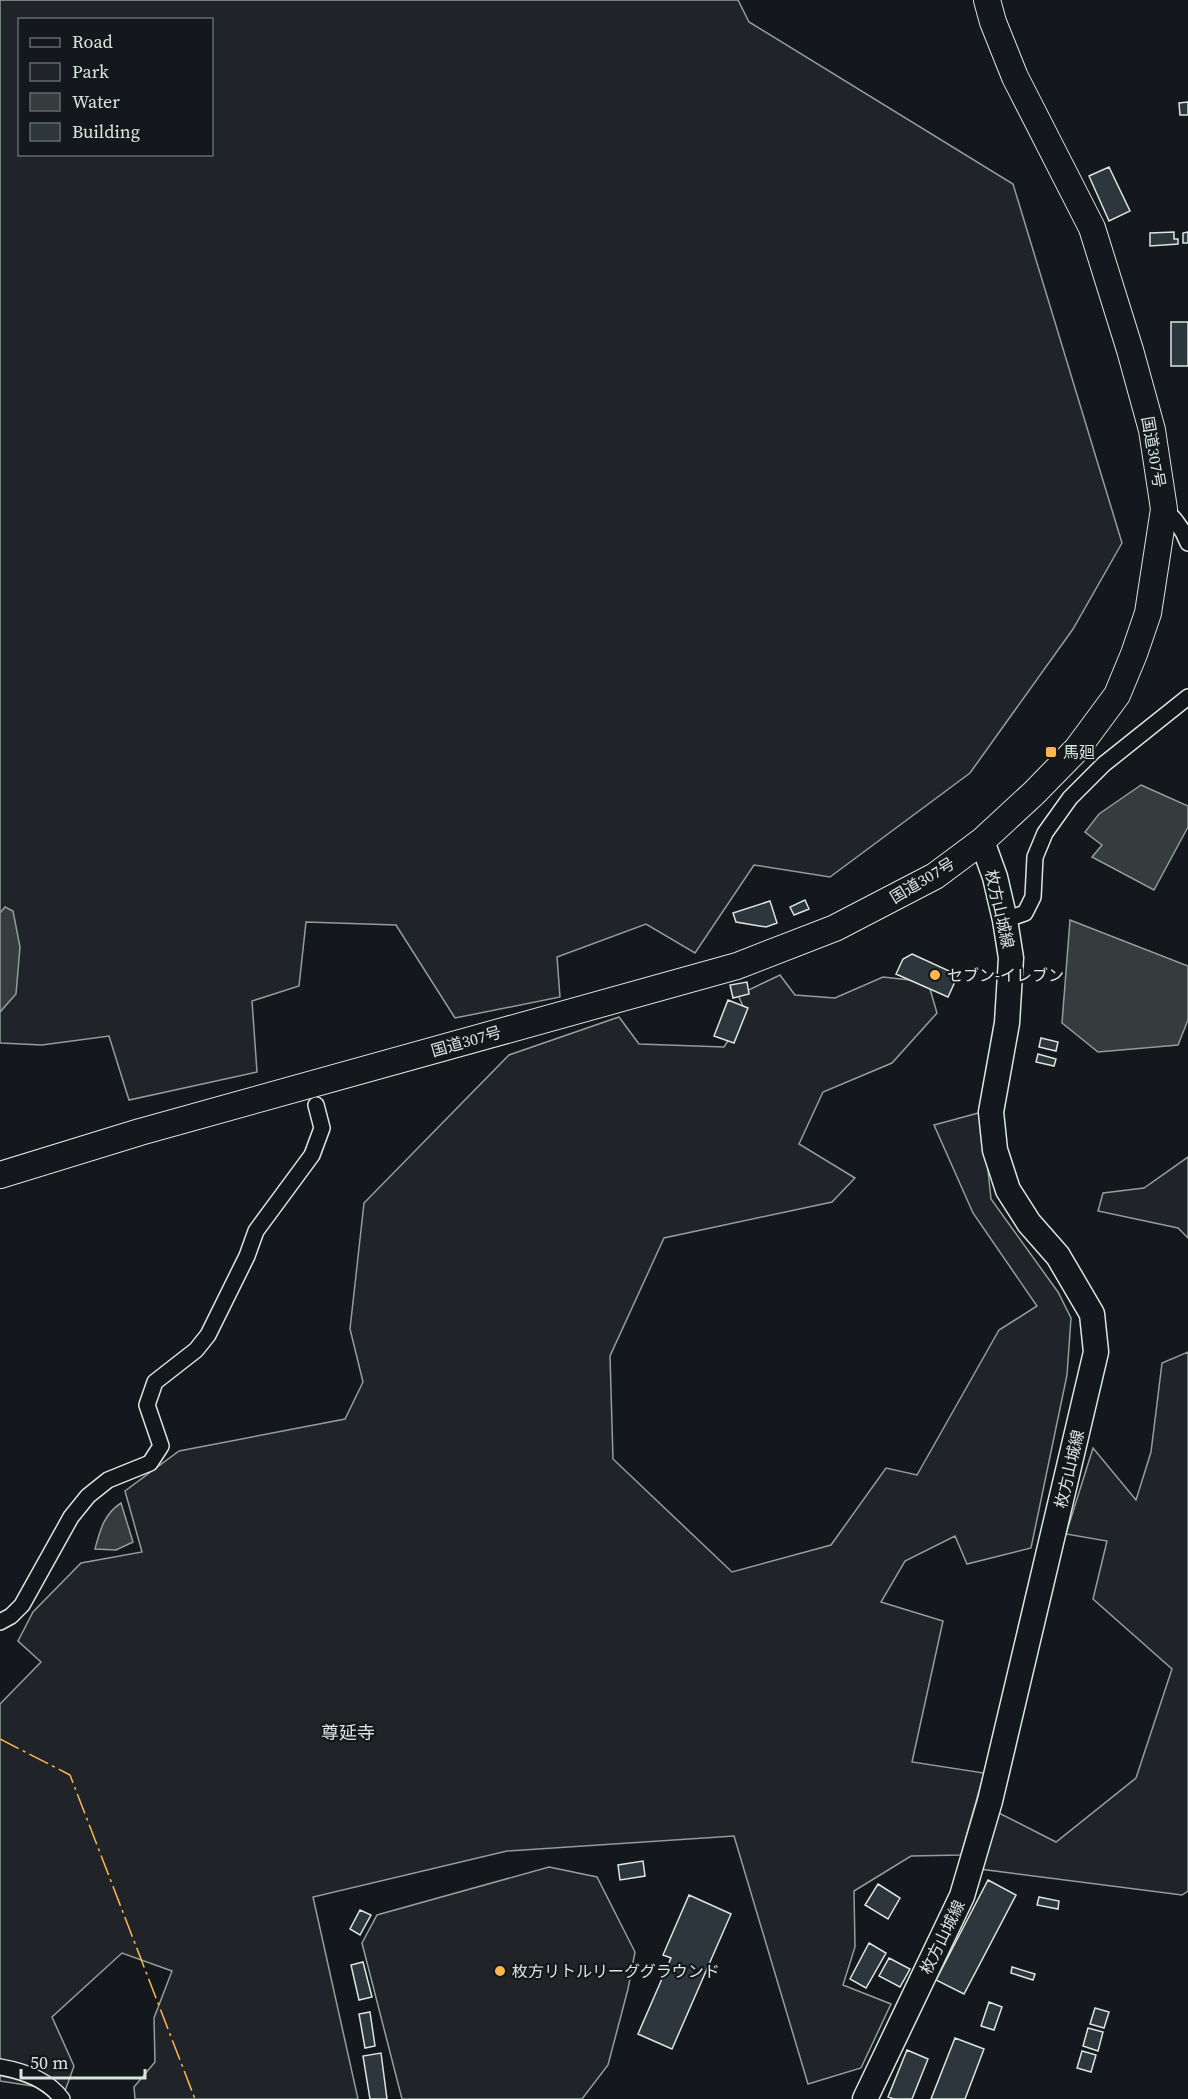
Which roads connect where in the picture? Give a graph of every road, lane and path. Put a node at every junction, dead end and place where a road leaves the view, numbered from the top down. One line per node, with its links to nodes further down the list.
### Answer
1 (987, 0): 2 (highway, 国道307号)
2 (1164, 509): 3 (street); 5 (highway, 国道307号)
3 (1188, 543)
4 (1188, 697): 6 (street)
5 (982, 841): 6 (main road, 枚方山城線); 8 (highway, 国道307号)
6 (1005, 920): 12 (main road, 枚方山城線)
7 (316, 1105): 9 (street)
8 (0, 1175)
9 (0, 1622)
10 (0, 2067): 11 (street)
11 (62, 2099)
12 (865, 2099)

